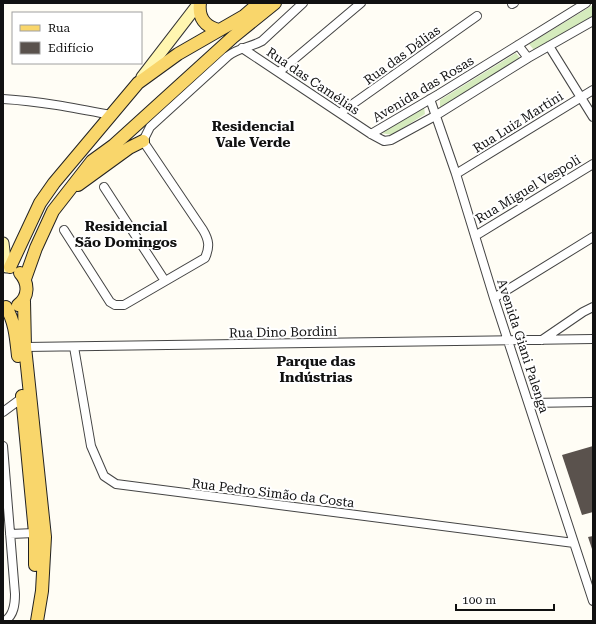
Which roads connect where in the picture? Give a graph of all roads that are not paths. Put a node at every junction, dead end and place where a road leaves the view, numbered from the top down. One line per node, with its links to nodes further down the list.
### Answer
1 (199, 3): 9 (main road); 15 (main road)
2 (259, 3): 9 (main road)
3 (275, 3): 29 (main road)
4 (303, 3): 12 (street)
5 (361, 3): 14 (street)
6 (586, 3): 10 (street, Avenida das Rosas)
7 (477, 16): 20 (street, Rua das Dálias)
8 (593, 21): 11 (street, Avenida das Rosas)
9 (219, 30): 15 (main road)
10 (518, 45): 13 (street); 19 (street, Avenida das Rosas)
11 (549, 46): 13 (street, Avenida das Rosas); 17 (street)
12 (242, 48): 14 (street, Rua das Camélias); 25 (street)
13 (528, 58): 22 (street, Avenida das Rosas)
14 (279, 72): 20 (street, Rua das Camélias)
15 (138, 83): 21 (main road)
16 (593, 90): 17 (street, Rua Luiz Martini)
17 (581, 97): 23 (street); 27 (street, Rua Luiz Martini)
18 (3, 99): 21 (street)
19 (430, 99): 22 (street, Avenida Giani Palenga); 24 (street, Avenida das Rosas)
20 (340, 114): 24 (street, Rua das Camélias)
21 (111, 115): 34 (main road)
22 (435, 116): 24 (street, Avenida das Rosas); 27 (street, Avenida Giani Palenga)
23 (593, 117)
24 (371, 134)
25 (143, 141): 29 (main road); 36 (street)
26 (593, 164): 31 (street, Rua Miguel Vespoli)
27 (456, 174): 31 (street, Avenida Giani Palenga)
28 (104, 188): 36 (street)
29 (64, 195): 35 (main road)
30 (64, 230): 36 (street)
31 (476, 236): 37 (street, Avenida Giani Palenga)
32 (593, 237): 37 (street)
33 (3, 243): 34 (main road)
34 (7, 267): 35 (main road)
35 (24, 279): 38 (main road)
36 (165, 281)
37 (494, 298): 43 (street, Avenida Giani Palenga)
38 (24, 301): 39 (main road); 44 (main road)
39 (4, 306): 46 (main road)
40 (593, 307): 42 (street)
41 (593, 339): 42 (street, Rua Dino Bordini)
42 (541, 340): 43 (street, Rua Dino Bordini)
43 (509, 341): 45 (street, Rua Dino Bordini); 48 (street, Avenida Giani Palenga)
44 (25, 347): 45 (street, Rua Dino Bordini); 58 (main road)
45 (74, 347): 54 (street, Rua Pedro Simão da Costa)
46 (22, 398): 49 (street); 52 (main road)
47 (593, 402): 48 (street)
48 (529, 403): 54 (street, Avenida Giani Palenga)
49 (3, 412)
50 (3, 446): 51 (street)
51 (5, 484): 53 (street)
52 (35, 533): 53 (street); 57 (main road)
53 (10, 534): 56 (street)
54 (574, 542): 55 (street, Avenida Giani Palenga)
55 (593, 601)
56 (5, 621)
57 (30, 621)
58 (37, 621)

